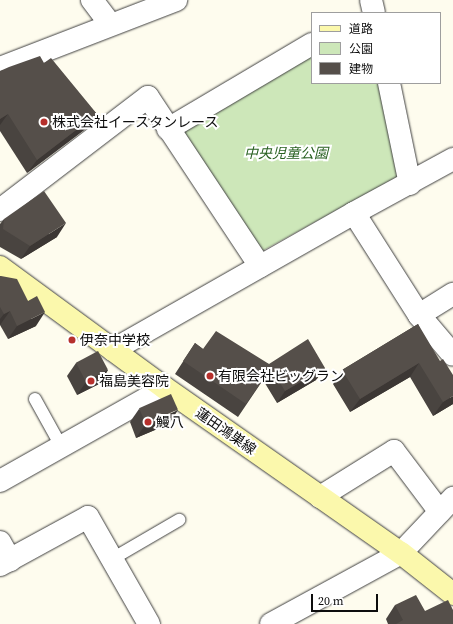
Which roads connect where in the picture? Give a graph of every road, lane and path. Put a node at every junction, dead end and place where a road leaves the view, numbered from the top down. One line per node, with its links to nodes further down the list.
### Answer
1 (92, 0): 3 (street)
2 (176, 0): 3 (street)
3 (110, 24): 5 (street)
4 (311, 45): 7 (street)
5 (0, 68)
6 (389, 84): 9 (street)
7 (168, 129): 10 (street); 12 (street)
8 (453, 159): 9 (street)
9 (410, 184): 11 (street)
10 (0, 210)
11 (354, 213): 12 (street); 15 (street)
12 (260, 266): 16 (street)
13 (1, 269): 16 (main road, 蓮田鴻巣線)
14 (453, 294): 15 (street)
15 (419, 315): 17 (street)
16 (112, 350): 18 (main road, 蓮田鴻巣線)
17 (453, 355)
18 (165, 388): 20 (street); 22 (main road, 蓮田鴻巣線)
19 (35, 399): 20 (lane)
20 (61, 446): 21 (street)
21 (0, 481)
22 (320, 497): 23 (street); 25 (main road, 蓮田鴻巣線)
23 (446, 505): 25 (street)
24 (179, 520): 27 (lane)
25 (401, 553): 28 (main road, 蓮田鴻巣線); 29 (street)
26 (3, 556): 27 (street)
27 (112, 559): 30 (street)
28 (453, 594)
29 (280, 622)
30 (149, 624)

